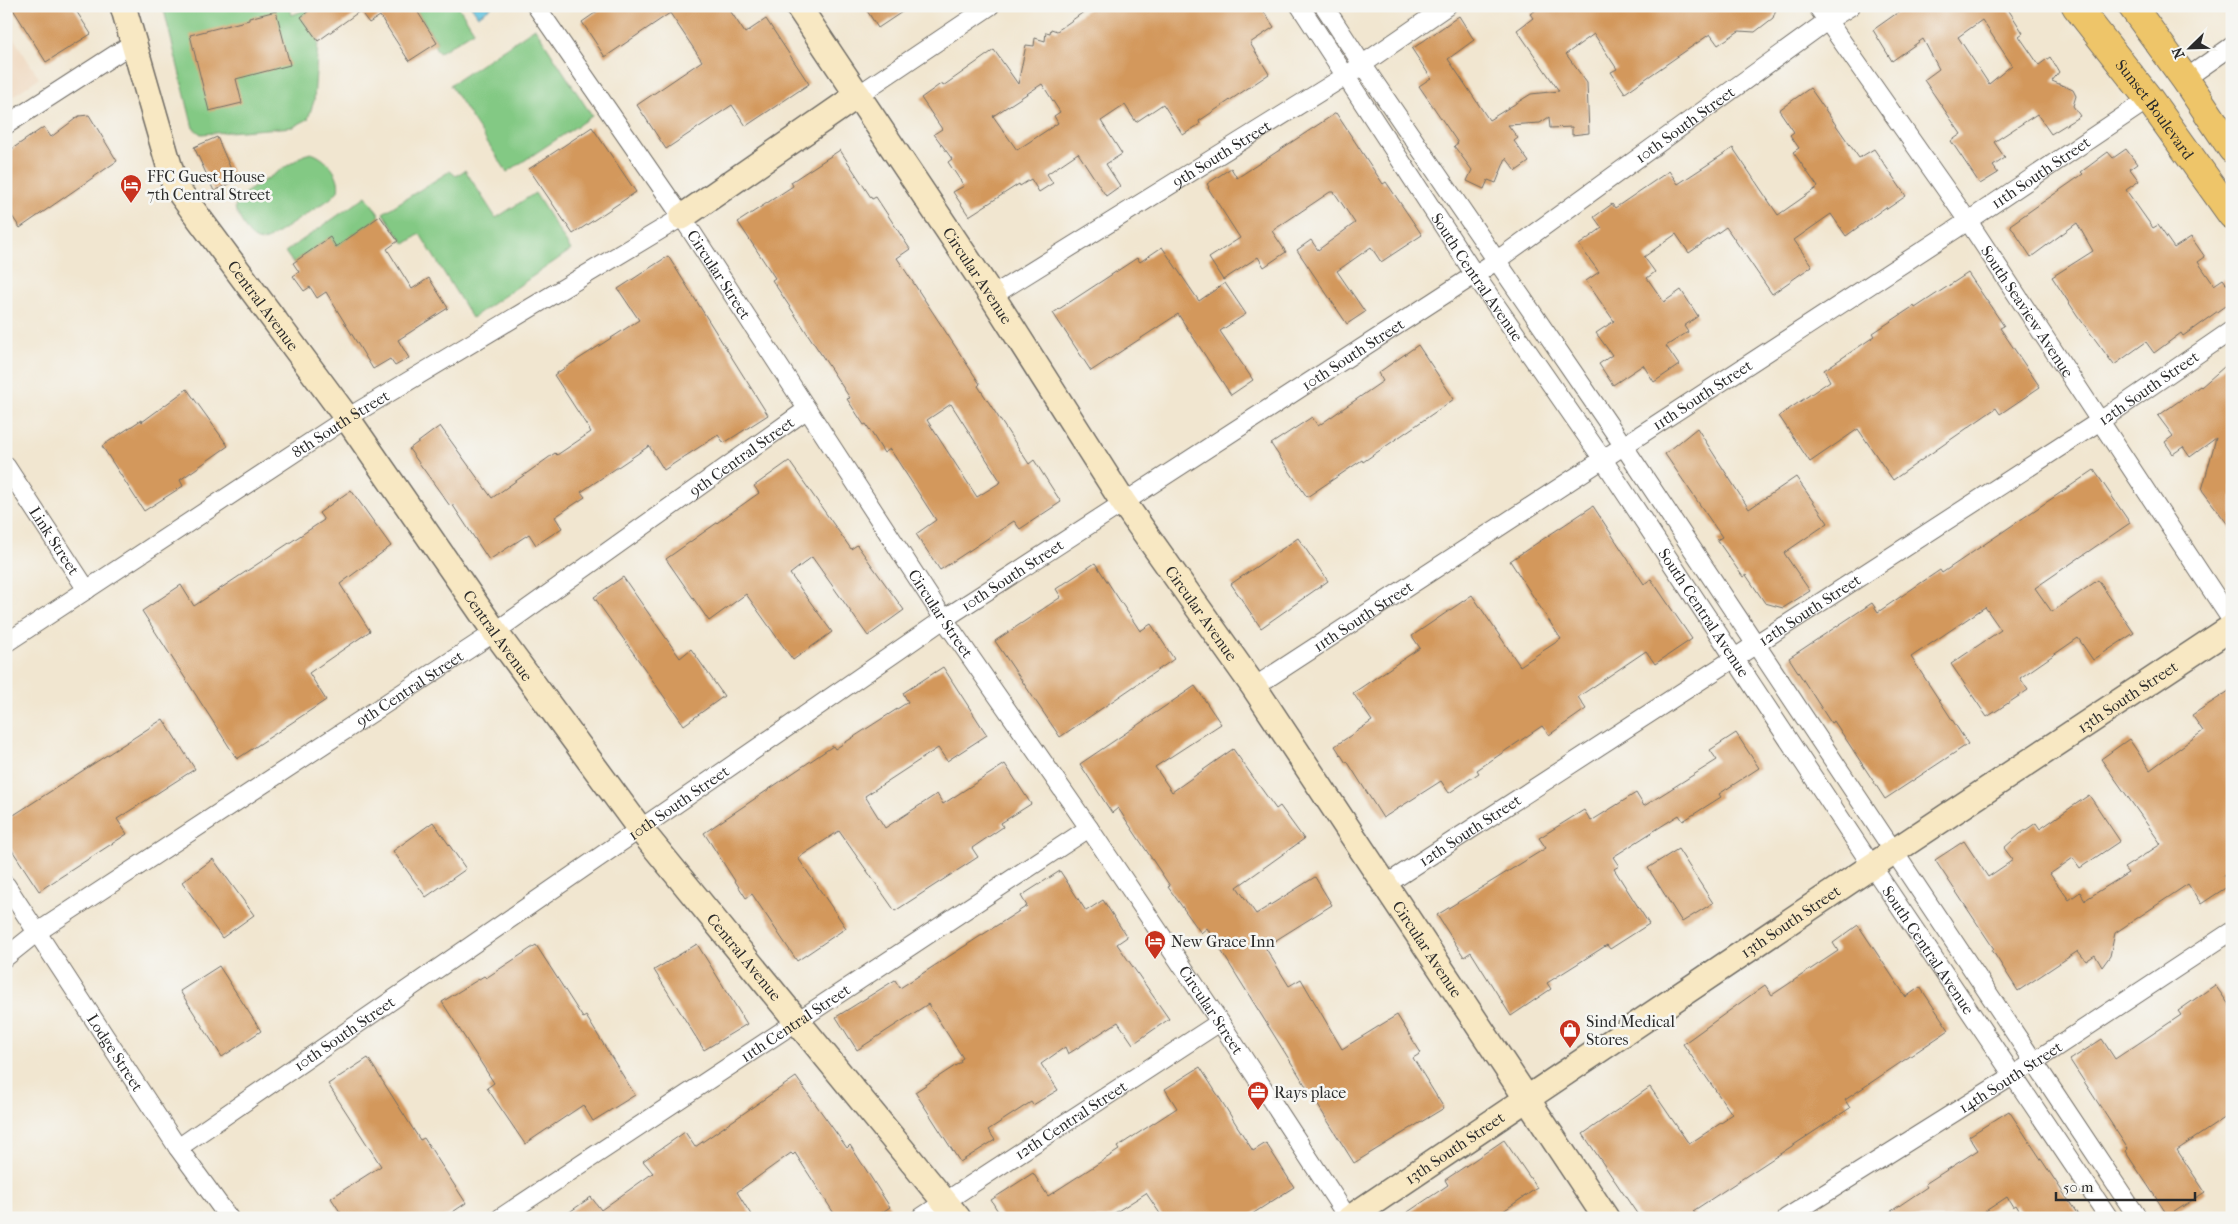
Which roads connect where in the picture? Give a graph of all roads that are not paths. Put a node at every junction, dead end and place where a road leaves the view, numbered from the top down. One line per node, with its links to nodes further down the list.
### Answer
1 (123, 6): 13 (street, Central Avenue)
2 (536, 6): 23 (street, Circular Street)
3 (798, 6): 18 (street, Circular Avenue)
4 (990, 6): 18 (street)
5 (1300, 6): 16 (street, South Central Avenue)
6 (1324, 6): 15 (street)
7 (1446, 6): 15 (street, 9th South Street)
8 (1818, 6): 12 (street, South Seaview Avenue)
9 (1851, 6): 12 (street, 10th South Street)
10 (2076, 6): 19 (main road, Sunset Boulevard)
11 (2132, 6): 17 (main road)
12 (1828, 21): 24 (street, South Seaview Avenue); 25 (street, 10th South Street)
13 (133, 42): 20 (street); 30 (street, Central Avenue)
14 (2232, 46): 17 (street)
15 (1362, 64): 16 (street, 9th South Street); 25 (street)
16 (1346, 75): 26 (street, South Central Avenue); 27 (street, 9th South Street)
17 (2185, 79): 21 (main road)
18 (858, 95): 23 (street); 27 (street, Circular Avenue)
19 (2149, 99): 22 (main road, Sunset Boulevard); 24 (street, 11th South Street)
20 (6, 125)
21 (2232, 149)
22 (2232, 216)
23 (682, 217): 29 (street, Circular Street); 30 (street, 8th South Street)
24 (1968, 222): 31 (street, South Seaview Avenue); 32 (street, 11th South Street)
25 (1496, 261): 26 (street, 10th South Street); 32 (street)
26 (1474, 275): 33 (street, South Central Avenue); 35 (street, 10th South Street)
27 (992, 296): 35 (street, Circular Avenue)
28 (2232, 330): 31 (street, 12th South Street)
29 (806, 410): 37 (street, Circular Street); 40 (street, 9th Central Street)
30 (347, 418): 36 (street, 8th South Street); 40 (street, Central Avenue)
31 (2100, 421): 38 (street, South Seaview Avenue); 42 (street, 12th South Street)
32 (1623, 445): 33 (street, 11th South Street); 42 (street)
33 (1602, 458): 43 (street, South Central Avenue); 44 (street, 11th South Street)
34 (6, 466): 36 (street, Link Street)
35 (1123, 502): 37 (street, 10th South Street); 44 (street, Circular Avenue)
36 (87, 590): 41 (street, 8th South Street)
37 (944, 620): 45 (street, Circular Street); 46 (street, 10th South Street)
38 (2232, 622)
39 (2232, 627): 47 (street, 13th South Street)
40 (495, 632): 46 (street, Central Avenue); 52 (street, 9th Central Street)
41 (6, 643)
42 (1756, 643): 43 (street, 12th South Street); 47 (street)
43 (1735, 657): 48 (street, South Central Avenue); 49 (street, 12th South Street)
44 (1254, 687): 49 (street, Circular Avenue)
45 (1089, 828): 54 (street, 11th Central Street); 55 (street, Circular Street)
46 (640, 829): 54 (street, Central Avenue); 59 (street, 10th South Street)
47 (1895, 852): 48 (street, 13th South Street); 56 (street)
48 (1872, 866): 57 (street, South Central Avenue); 58 (street, 13th South Street)
49 (1385, 884): 58 (street, Circular Avenue)
50 (6, 885): 52 (street, Lodge Street)
51 (2232, 931): 56 (street, 14th South Street)
52 (36, 933): 53 (street, 9th Central Street); 59 (street, Lodge Street)
53 (6, 957)
54 (797, 1021): 60 (street, Central Avenue); 62 (street, 11th Central Street)
55 (1220, 1022): 60 (street, 12th Central Street); 64 (street, Circular Street)
56 (2034, 1062): 57 (street, 14th South Street); 68 (street)
57 (2014, 1075): 66 (street, 14th South Street); 67 (street, South Central Avenue)
58 (1525, 1099): 64 (street, 13th South Street); 65 (street, Circular Avenue)
59 (178, 1148): 61 (street, Lodge Street)
60 (952, 1209): 63 (street, 12th Central Street)
61 (229, 1218)
62 (500, 1218)
63 (920, 1218)
64 (1349, 1218)
65 (1606, 1218)
66 (1786, 1218)
67 (2109, 1218)
68 (2138, 1218)

